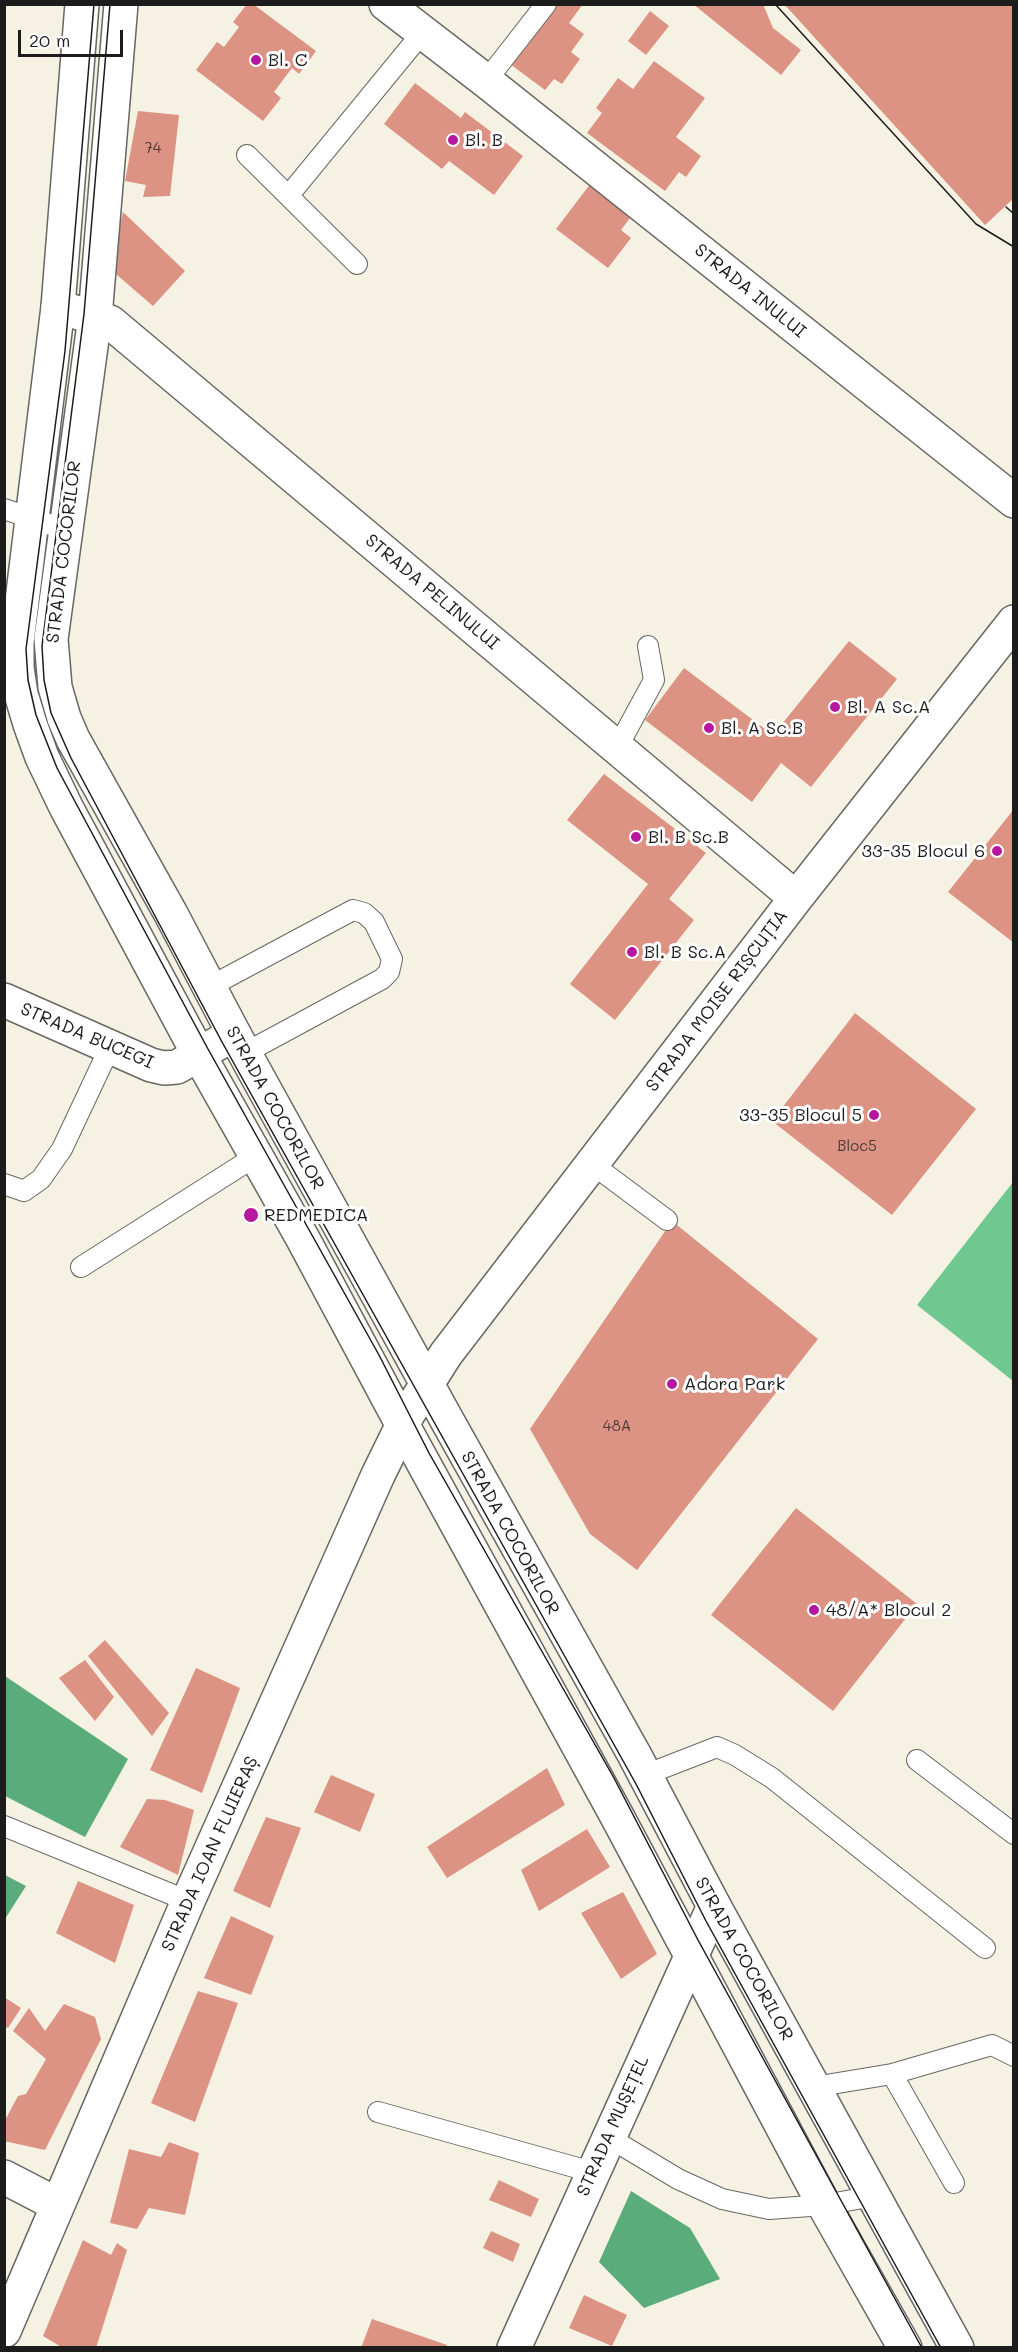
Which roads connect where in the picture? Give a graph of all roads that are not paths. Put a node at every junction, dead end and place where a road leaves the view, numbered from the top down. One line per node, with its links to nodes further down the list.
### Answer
1 (82, 4): 10 (main road, STRADA COCORILOR)
2 (122, 4): 11 (main road, STRADA COCORILOR)
3 (386, 4): 5 (main road, STRADA INULUI)
4 (546, 4): 6 (lane)
5 (422, 33): 6 (main road, STRADA INULUI); 8 (lane)
6 (486, 81): 12 (main road, STRADA INULUI)
7 (247, 155): 8 (lane)
8 (289, 195): 9 (lane)
9 (357, 264)
10 (58, 307): 11 (main road, STRADA PELINULUI); 13 (main road, STRADA COCORILOR)
11 (95, 317): 14 (main road, STRADA COCORILOR); 17 (main road, STRADA PELINULUI)
12 (1014, 501)
13 (19, 514): 14 (lane); 23 (main road, STRADA COCORILOR)
14 (66, 530): 19 (main road, STRADA COCORILOR)
15 (1014, 622): 18 (main road, STRADA MOISE RIȘCUȚIA)
16 (648, 646): 17 (lane)
17 (617, 748): 18 (main road, STRADA PELINULUI)
18 (796, 898): 25 (main road, STRADA MOISE RIȘCUȚIA)
19 (209, 987): 21 (main road, STRADA COCORILOR); 21 (lane)
20 (4, 1000): 22 (main road, STRADA BUCEGI)
21 (239, 1044): 23 (main road, STRADA BUCEGI); 29 (main road, STRADA COCORILOR)
22 (110, 1047): 23 (main road, STRADA BUCEGI); 26 (lane)
23 (198, 1055): 24 (main road, STRADA COCORILOR)
24 (256, 1156): 28 (lane); 30 (main road, STRADA COCORILOR)
25 (592, 1164): 27 (lane); 29 (main road, STRADA MOISE RIȘCUȚIA)
26 (4, 1184)
27 (667, 1220)
28 (81, 1267)
29 (427, 1384): 30 (main road, STRADA IOAN FLUIERAȘ); 32 (main road, STRADA COCORILOR)
30 (402, 1424): 35 (main road, STRADA IOAN FLUIERAȘ); 38 (main road, STRADA COCORILOR)
31 (917, 1760): 34 (lane)
32 (645, 1775): 36 (main road, STRADA COCORILOR); 37 (lane)
33 (4, 1826): 35 (lane)
34 (1014, 1834)
35 (188, 1901): 48 (main road, STRADA IOAN FLUIERAȘ)
36 (714, 1906): 38 (main road, STRADA MUȘEȚEL); 41 (main road, STRADA COCORILOR)
37 (985, 1948)
38 (690, 1955): 43 (main road, STRADA MUȘEȚEL); 49 (main road, STRADA COCORILOR)
39 (1014, 2056): 40 (lane)
40 (892, 2074): 41 (lane); 46 (lane)
41 (814, 2087): 47 (main road, STRADA COCORILOR)
42 (378, 2112): 44 (lane)
43 (608, 2137): 44 (main road, STRADA MUȘEȚEL); 49 (lane)
44 (592, 2172): 51 (main road, STRADA MUȘEȚEL)
45 (4, 2177): 48 (main road)
46 (954, 2183)
47 (874, 2196): 49 (lane); 53 (main road, STRADA COCORILOR)
48 (58, 2205): 50 (main road, STRADA IOAN FLUIERAȘ)
49 (824, 2205): 52 (main road, STRADA COCORILOR)
50 (4, 2331)
51 (514, 2348)
52 (905, 2348)
53 (957, 2348)

